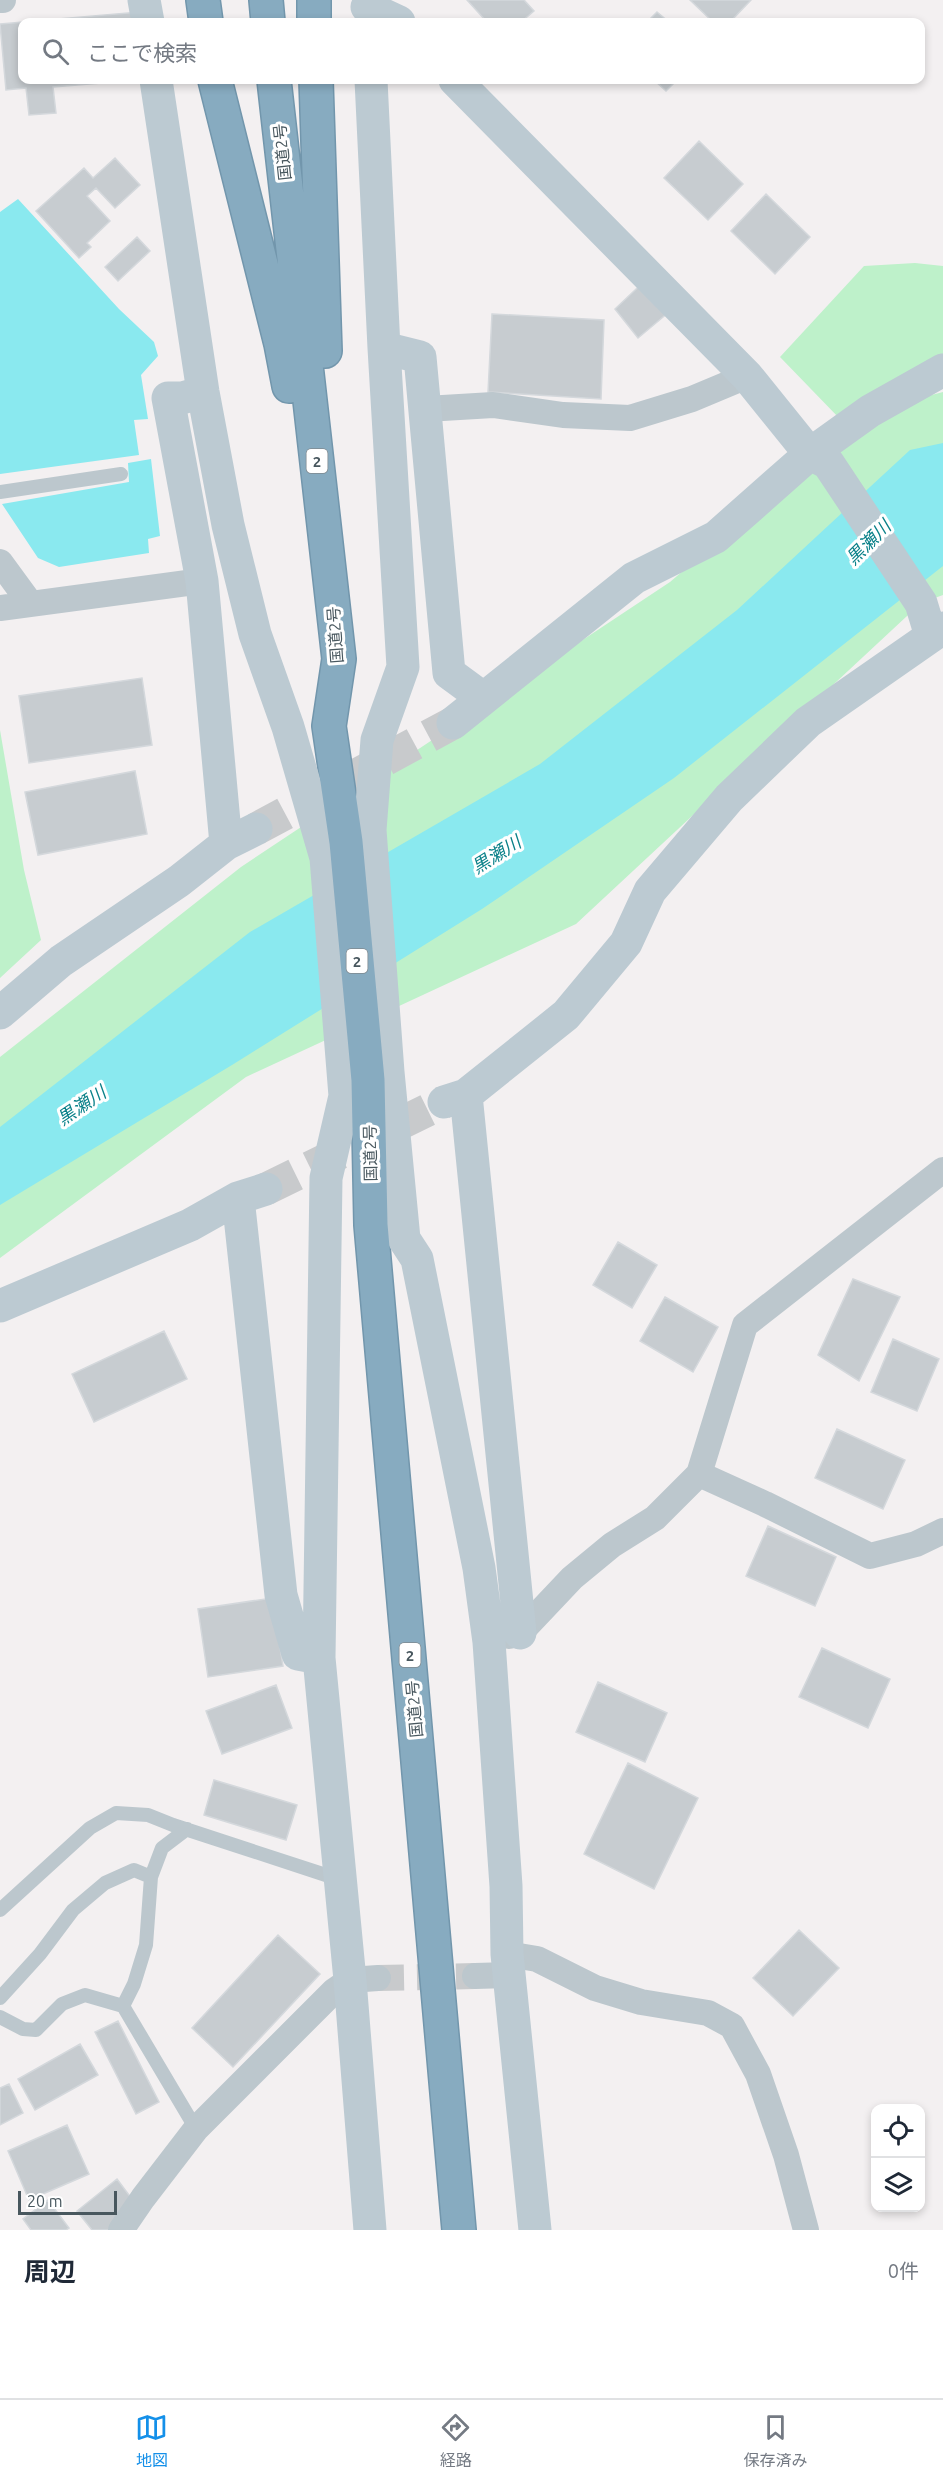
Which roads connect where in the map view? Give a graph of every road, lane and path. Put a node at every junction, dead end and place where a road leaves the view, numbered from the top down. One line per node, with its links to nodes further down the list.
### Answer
1 (144, 0): 6 (street)
2 (203, 0): 7 (highway)
3 (266, 0): 8 (highway)
4 (314, 0): 9 (highway)
5 (368, 10): 10 (street)
6 (147, 18)
7 (205, 18)
8 (268, 18)
9 (314, 18)
10 (389, 18)
11 (157, 84): 20 (street)
12 (216, 84): 30 (highway)
13 (274, 84): 30 (highway, 国道2号 / 2)
14 (316, 84): 30 (highway)
15 (371, 84): 17 (street)
16 (459, 84): 19 (street)
17 (384, 348): 21 (street); 35 (street)
18 (943, 369): 22 (street)
19 (747, 376): 21 (street); 22 (street)
20 (203, 392): 26 (street); 35 (street)
21 (426, 409): 31 (street)
22 (819, 459): 29 (street); 31 (street)
23 (121, 474): 24 (lane)
24 (0, 492)
25 (0, 562): 27 (street)
26 (202, 581): 27 (street); 34 (street)
27 (30, 603): 28 (street)
28 (0, 608)
29 (937, 632): 42 (street)
30 (339, 659): 35 (highway, 国道2号 / 2)
31 (483, 698): 32 (street)
32 (453, 723)
33 (256, 829): 34 (street)
34 (226, 844): 36 (street)
35 (347, 844): 37 (highway, 国道2号 / 2)
36 (0, 1013)
37 (367, 1083): 42 (street); 43 (street); 57 (highway, 国道2号 / 2)
38 (943, 1170): 40 (street)
39 (0, 1306): 43 (street)
40 (699, 1474): 41 (street); 42 (street)
41 (943, 1531)
42 (505, 1638): 48 (street)
43 (319, 1658): 46 (street)
44 (187, 1829): 45 (lane); 46 (lane); 47 (lane)
45 (151, 1877): 51 (lane); 52 (lane)
46 (340, 1879): 50 (street)
47 (0, 1910)
48 (508, 1964): 49 (street); 58 (street); 59 (street)
49 (475, 1976)
50 (364, 1979): 54 (street); 56 (street)
51 (0, 1998)
52 (123, 2006): 53 (lane); 54 (lane)
53 (0, 2017)
54 (196, 2129): 55 (street)
55 (121, 2230)
56 (370, 2230)
57 (459, 2230)
58 (535, 2230)
59 (806, 2230)

